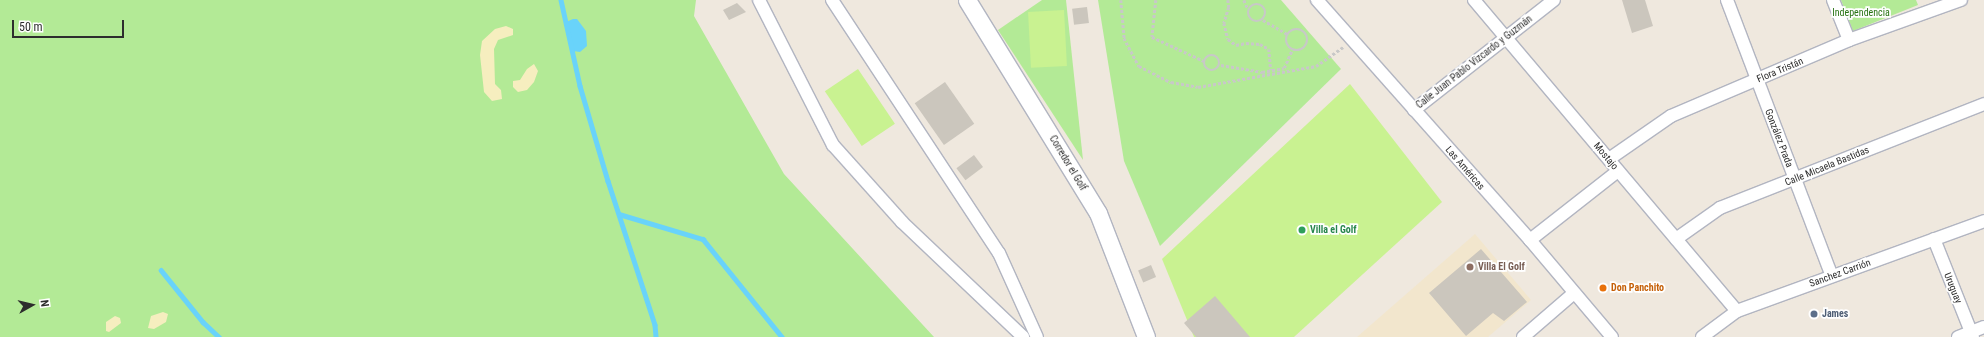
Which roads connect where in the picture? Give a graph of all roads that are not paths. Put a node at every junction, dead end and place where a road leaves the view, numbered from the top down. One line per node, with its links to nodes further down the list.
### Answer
1 (759, 0): 28 (street)
2 (832, 0): 29 (street)
3 (967, 0): 30 (street, Corredor el Golf)
4 (1317, 0): 15 (street, Las Américas)
5 (1474, 0): 11 (street, Mostajo)
6 (1554, 0): 11 (street, Calle Juan Pablo Vizcardo y Guzmán)
7 (1726, 0): 13 (street, González Prada)
8 (1833, 0): 12 (street)
9 (1961, 0): 10 (street, Flora Tristán)
10 (1929, 5): 12 (street, Flora Tristán)
11 (1505, 37): 15 (street, Calle Juan Pablo Vizcardo y Guzmán); 16 (street, Mostajo)
12 (1849, 40): 13 (street, Flora Tristán)
13 (1757, 80): 16 (street, Flora Tristán); 18 (street, González Prada)
14 (1984, 104): 18 (street, Calle Micaela Bastidas)
15 (1414, 110): 22 (street, Las Américas)
16 (1609, 159): 17 (street, Mostajo)
17 (1618, 171): 20 (street, Mostajo); 22 (street)
18 (1795, 178): 20 (street, Calle Micaela Bastidas); 23 (street, González Prada)
19 (1984, 220): 21 (street, Sanchez Carrión)
20 (1676, 239): 25 (street, Mostajo)
21 (1934, 239): 23 (street, Sanchez Carrión); 27 (street, Uruguay)
22 (1530, 240): 24 (street, Las Américas)
23 (1832, 276): 25 (street, Sanchez Carrión)
24 (1574, 293): 31 (street); 32 (street, Las Américas)
25 (1737, 311): 33 (street, Sanchez Carrión)
26 (1984, 327): 27 (street)
27 (1972, 335): 34 (street)
28 (1023, 337)
29 (1037, 337)
30 (1146, 337)
31 (1523, 337)
32 (1612, 337)
33 (1702, 337)
34 (1958, 337)

